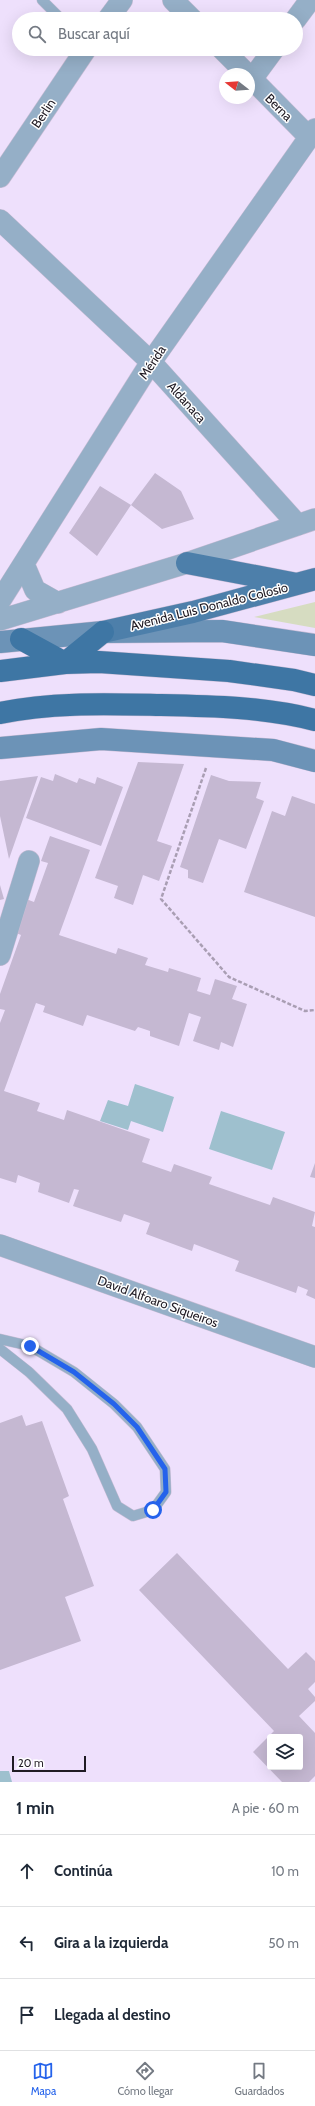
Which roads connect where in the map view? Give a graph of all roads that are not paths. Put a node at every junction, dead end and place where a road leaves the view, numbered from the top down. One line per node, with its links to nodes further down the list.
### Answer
1 (42, 0): 5 (lane)
2 (122, 0): 6 (street)
3 (173, 0): 7 (street)
4 (310, 0): 8 (street)
5 (54, 12)
6 (113, 12)
7 (185, 12)
8 (301, 12)
9 (81, 56): 16 (street, Berlin)
10 (229, 56): 12 (street, Berna)
11 (268, 56): 13 (street)
12 (240, 68)
13 (255, 70)
14 (255, 82): 15 (street, Berna)
15 (312, 133): 18 (street, Mérida)
16 (0, 178)
17 (0, 220): 18 (street, Aldanaca)
18 (151, 362): 19 (street, Aldanaca); 21 (street, Mérida)
19 (306, 522): 20 (street)
20 (187, 563): 22 (main road); 24 (street)
21 (24, 564): 23 (street, Mérida); 24 (street)
22 (306, 582): 26 (main road, Avenida Luis Donaldo Colosio)
23 (0, 601)
24 (58, 603): 25 (street)
25 (0, 620)
26 (103, 632): 27 (main road); 28 (main road); 29 (highway)
27 (11, 640): 29 (highway)
28 (315, 645)
29 (65, 663): 30 (highway); 31 (highway)
30 (0, 671)
31 (315, 685)
32 (0, 712): 33 (highway)
33 (315, 720)
34 (0, 748): 35 (main road)
35 (315, 760)
36 (29, 861): 37 (street)
37 (0, 955)
38 (0, 1245): 41 (street, David Alfoaro Siqueiros)
39 (0, 1339): 40 (lane)
40 (0, 1349)
41 (315, 1357)

